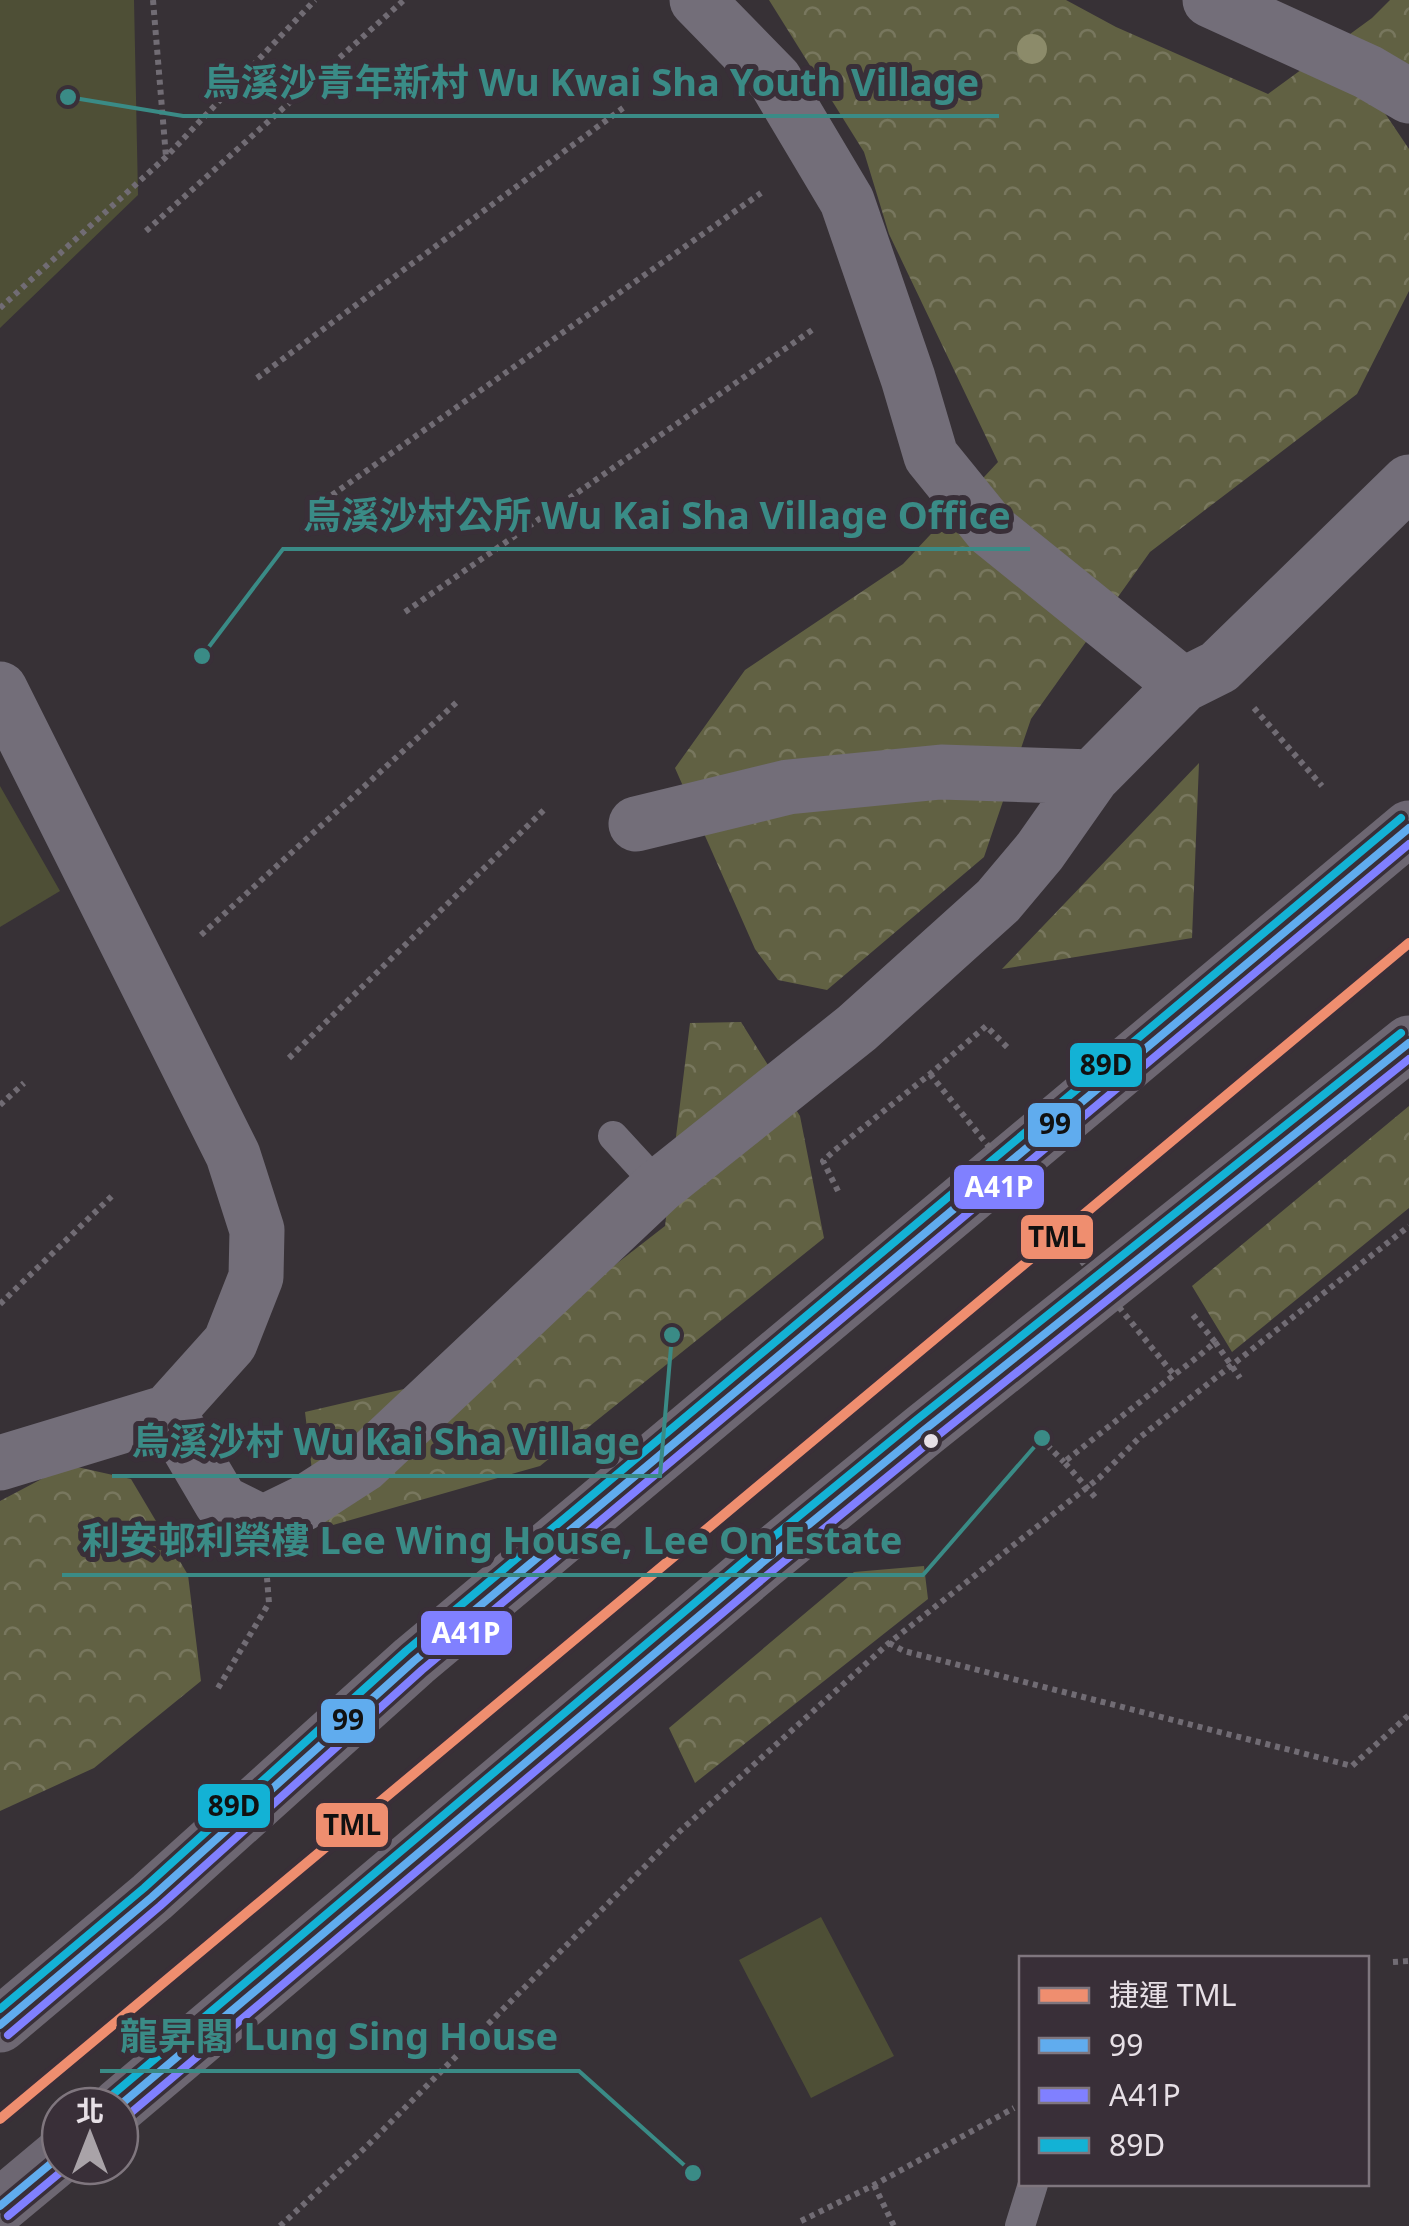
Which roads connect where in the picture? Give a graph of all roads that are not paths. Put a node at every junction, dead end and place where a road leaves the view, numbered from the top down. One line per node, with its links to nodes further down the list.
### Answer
1 (698, 0): 5 (street)
2 (1210, 0): 3 (street)
3 (1409, 96)
4 (1409, 482): 5 (street)
5 (1201, 676): 7 (street)
6 (0, 688): 13 (street)
7 (1092, 778): 8 (street); 12 (street)
8 (636, 824)
9 (1409, 828): 15 (main road)
10 (1409, 1043): 16 (main road)
11 (613, 1136): 12 (lane)
12 (659, 1186): 13 (street)
13 (168, 1412): 14 (street)
14 (0, 1462)
15 (0, 2025)
16 (140, 2088)
17 (40, 2173): 19 (main road)
18 (1032, 2186): 20 (lane)
19 (0, 2206)
20 (1020, 2226)

